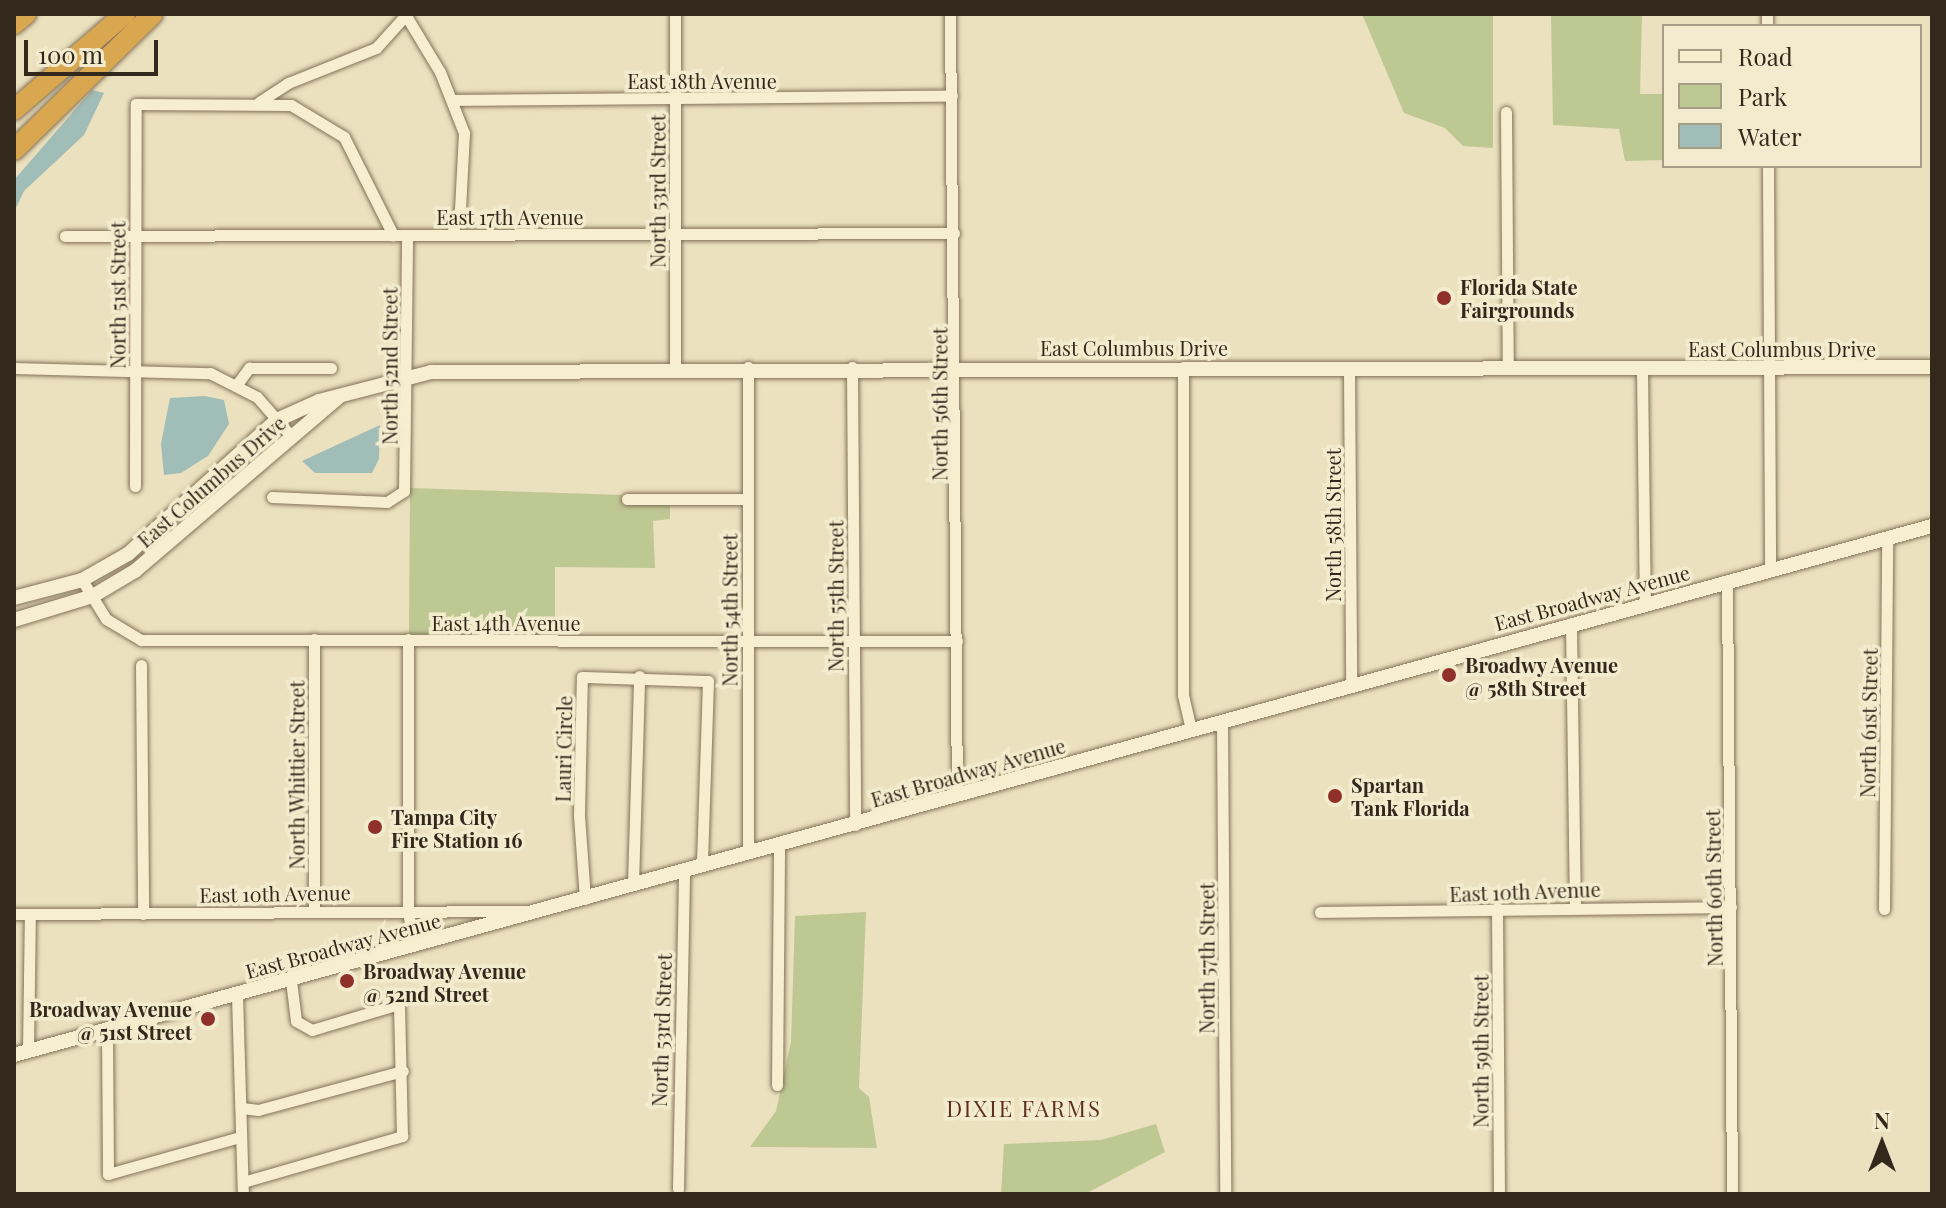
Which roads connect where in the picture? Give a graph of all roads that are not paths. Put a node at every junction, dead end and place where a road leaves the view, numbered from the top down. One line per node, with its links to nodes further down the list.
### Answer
1 (26, 14): 7 (highway)
2 (125, 14): 14 (highway)
3 (153, 14): 16 (highway)
4 (675, 14): 10 (street, North 53rd Street)
5 (950, 14): 9 (street, North 56th Street)
6 (404, 16): 8 (street); 11 (street)
7 (14, 24)
8 (288, 83): 12 (street); 13 (street)
9 (952, 96): 10 (street, East 18th Avenue); 18 (street, North 56th Street)
10 (675, 99): 11 (street, East 18th Avenue); 20 (street, North 53rd Street)
11 (453, 100): 19 (street)
12 (258, 102): 13 (street); 24 (street, North 51st Street)
13 (291, 105): 21 (street)
14 (14, 110)
15 (1506, 112): 35 (street)
16 (14, 150)
17 (1768, 168): 36 (street)
18 (954, 233): 20 (street, East 17th Avenue); 28 (street, North 56th Street)
19 (452, 234): 20 (street, East 17th Avenue); 22 (street, East 17th Avenue)
20 (675, 234): 25 (street, North 53rd Street)
21 (393, 235): 22 (street, East 17th Avenue); 24 (street, East 17th Avenue)
22 (407, 235): 38 (street, North 52nd Street)
23 (65, 236): 24 (street, East 17th Avenue)
24 (134, 236): 33 (street, North 51st Street)
25 (675, 367): 26 (main road, East Columbus Drive); 38 (main road, East Columbus Drive)
26 (748, 367): 27 (main road, East Columbus Drive); 46 (street, North 54th Street)
27 (852, 367): 28 (main road, East Columbus Drive); 60 (street, North 55th Street)
28 (956, 367): 29 (main road, East Columbus Drive); 61 (street, North 56th Street)
29 (1183, 367): 30 (main road, East Columbus Drive); 66 (street)
30 (1349, 367): 35 (main road, East Columbus Drive); 64 (street, North 58th Street)
31 (1932, 367): 36 (main road, East Columbus Drive)
32 (14, 368): 33 (street)
33 (135, 368): 39 (street); 43 (street, North 51st Street)
34 (331, 368): 39 (street)
35 (1508, 368): 37 (main road, East Columbus Drive)
36 (1771, 368): 37 (main road, East Columbus Drive); 49 (street)
37 (1642, 369): 54 (street)
38 (408, 376): 40 (main road, East Columbus Drive); 44 (street, North 52nd Street)
39 (238, 383): 41 (street)
40 (339, 397): 41 (main road, East Columbus Drive); 42 (main road, East Columbus Drive)
41 (277, 420): 42 (street); 50 (main road, East Columbus Drive)
42 (291, 436): 52 (main road, East Columbus Drive)
43 (135, 486)
44 (272, 497)
45 (627, 499): 46 (street)
46 (747, 499): 59 (street, North 54th Street)
47 (1932, 526): 48 (main road, East Broadway Avenue)
48 (1887, 539): 49 (main road, East Broadway Avenue); 78 (street, North 61st Street)
49 (1770, 570): 51 (main road, East Broadway Avenue)
50 (82, 580): 52 (street, East 14th Avenue); 53 (main road, East Columbus Drive)
51 (1727, 582): 54 (main road, East Broadway Avenue); 76 (street, North 60th Street)
52 (93, 596): 55 (main road, East Columbus Drive); 57 (street, East 14th Avenue)
53 (14, 598)
54 (1645, 603): 56 (main road, East Broadway Avenue)
55 (14, 620)
56 (1571, 625): 64 (main road, East Broadway Avenue); 75 (street)
57 (314, 639): 58 (street, East 14th Avenue); 80 (street, North Whittier Street)
58 (408, 639): 59 (street, East 14th Avenue); 79 (street)
59 (747, 641): 60 (street, East 14th Avenue); 70 (street, North 54th Street)
60 (854, 641): 61 (street, East 14th Avenue); 68 (street, North 55th Street)
61 (957, 641): 67 (street, North 56th Street)
62 (141, 665): 85 (street)
63 (639, 676): 71 (street, Lauri Circle); 73 (street); 74 (street, Lauri Circle)
64 (1351, 682): 65 (main road, East Broadway Avenue)
65 (1222, 721): 66 (main road, East Broadway Avenue); 97 (street, North 57th Street)
66 (1191, 729): 67 (main road, East Broadway Avenue)
67 (957, 795): 68 (main road, East Broadway Avenue)
68 (855, 825): 69 (main road, East Broadway Avenue)
69 (779, 845): 70 (main road, East Broadway Avenue); 92 (street)
70 (748, 853): 71 (main road, East Broadway Avenue)
71 (702, 866): 72 (main road, East Broadway Avenue)
72 (684, 871): 73 (main road, East Broadway Avenue); 96 (street, North 53rd Street)
73 (633, 884): 74 (main road, East Broadway Avenue)
74 (585, 899): 82 (main road, East Broadway Avenue)
75 (1575, 906): 76 (street, East 10th Avenue); 77 (street, East 10th Avenue)
76 (1731, 907): 99 (street, North 60th Street)
77 (1497, 908): 81 (street, East 10th Avenue); 98 (street, North 59th Street)
78 (1884, 909)
79 (408, 910): 80 (street, East 10th Avenue); 82 (street, East 10th Avenue); 86 (street)
80 (314, 911): 85 (street, East 10th Avenue)
81 (1320, 912)
82 (536, 913): 86 (main road, East Broadway Avenue)
83 (14, 914): 84 (street, East 10th Avenue)
84 (30, 914): 85 (street, East 10th Avenue); 90 (street)
85 (143, 914)
86 (413, 945): 87 (main road, East Broadway Avenue)
87 (291, 980): 88 (main road, East Broadway Avenue); 91 (street)
88 (237, 995): 89 (main road, East Broadway Avenue); 93 (street)
89 (107, 1029): 90 (main road, East Broadway Avenue); 94 (street)
90 (21, 1053)
91 (403, 1071): 93 (street); 95 (street)
92 (777, 1085)
93 (242, 1108): 94 (street)
94 (240, 1137): 95 (street)
95 (243, 1188)
96 (678, 1189)
97 (1225, 1194)
98 (1499, 1194)
99 (1732, 1194)

